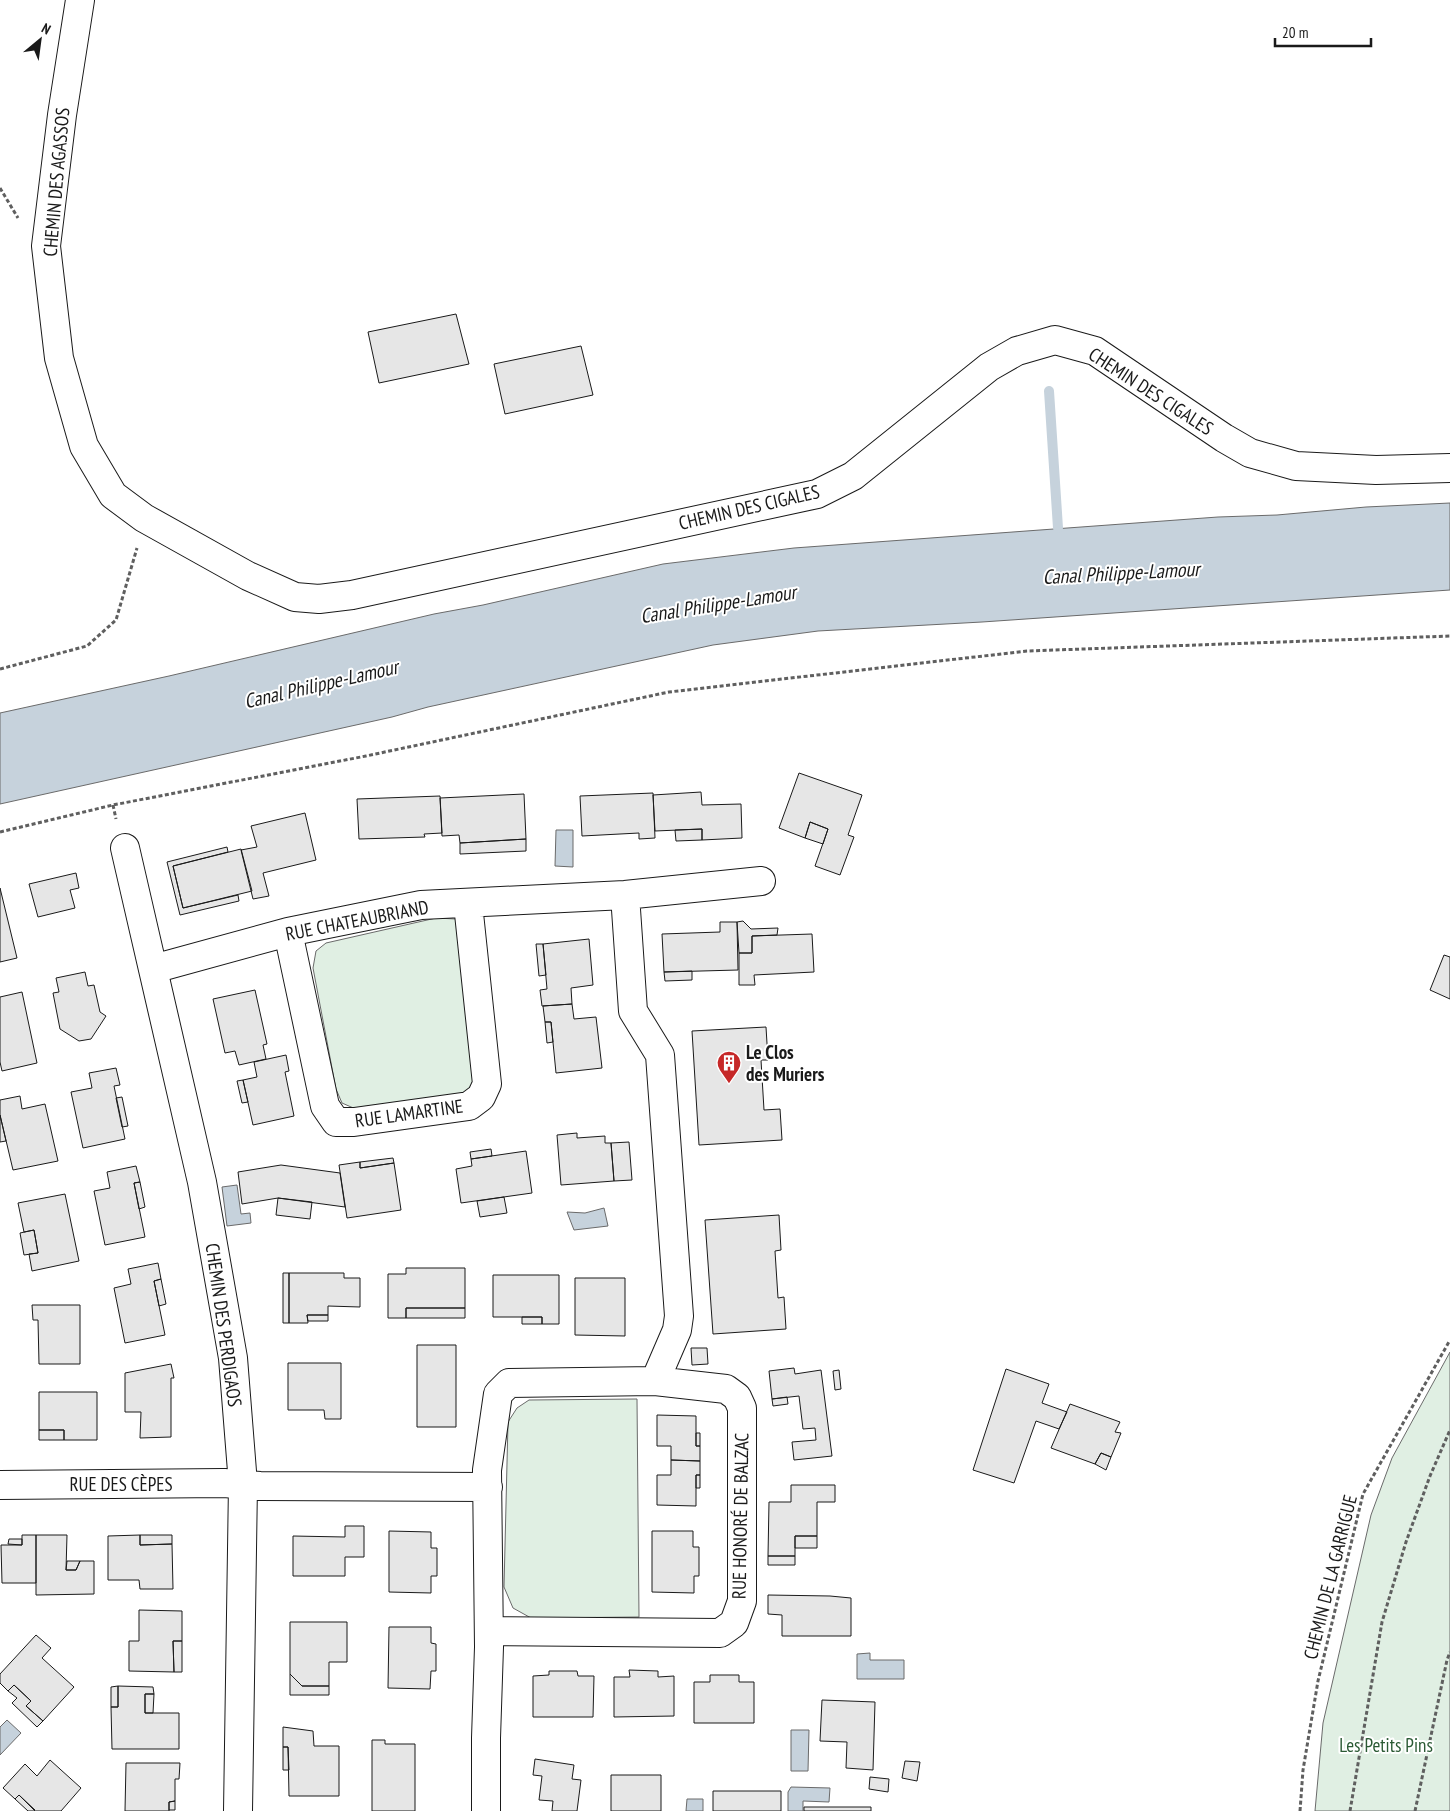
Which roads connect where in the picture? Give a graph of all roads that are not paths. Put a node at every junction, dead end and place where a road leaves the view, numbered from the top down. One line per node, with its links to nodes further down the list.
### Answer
1 (80, 0): 3 (street, CHEMIN DES AGASSOS)
2 (1450, 468): 3 (street, CHEMIN DES CIGALES)
3 (144, 518)
4 (125, 848): 9 (street, CHEMIN DES PERDIGAOS)
5 (760, 881): 6 (street, RUE CHATEAUBRIAND)
6 (625, 895): 7 (street, RUE CHATEAUBRIAND); 10 (street)
7 (468, 904): 8 (street, RUE CHATEAUBRIAND); 8 (street, RUE LAMARTINE)
8 (288, 932): 9 (street, RUE CHATEAUBRIAND)
9 (153, 969): 11 (street, CHEMIN DES PERDIGAOS)
10 (655, 1381): 13 (street, RUE HONORÉ DE BALZAC); 14 (street, RUE HONORÉ DE BALZAC)
11 (243, 1484): 12 (street, RUE DES CÈPES); 13 (street); 15 (street, CHEMIN DES PERDIGAOS)
12 (0, 1485)
13 (488, 1487): 14 (street, RUE HONORÉ DE BALZAC)
14 (490, 1631): 16 (street, RUE HONORÉ DE BALZAC)
15 (238, 1811)
16 (486, 1811)

